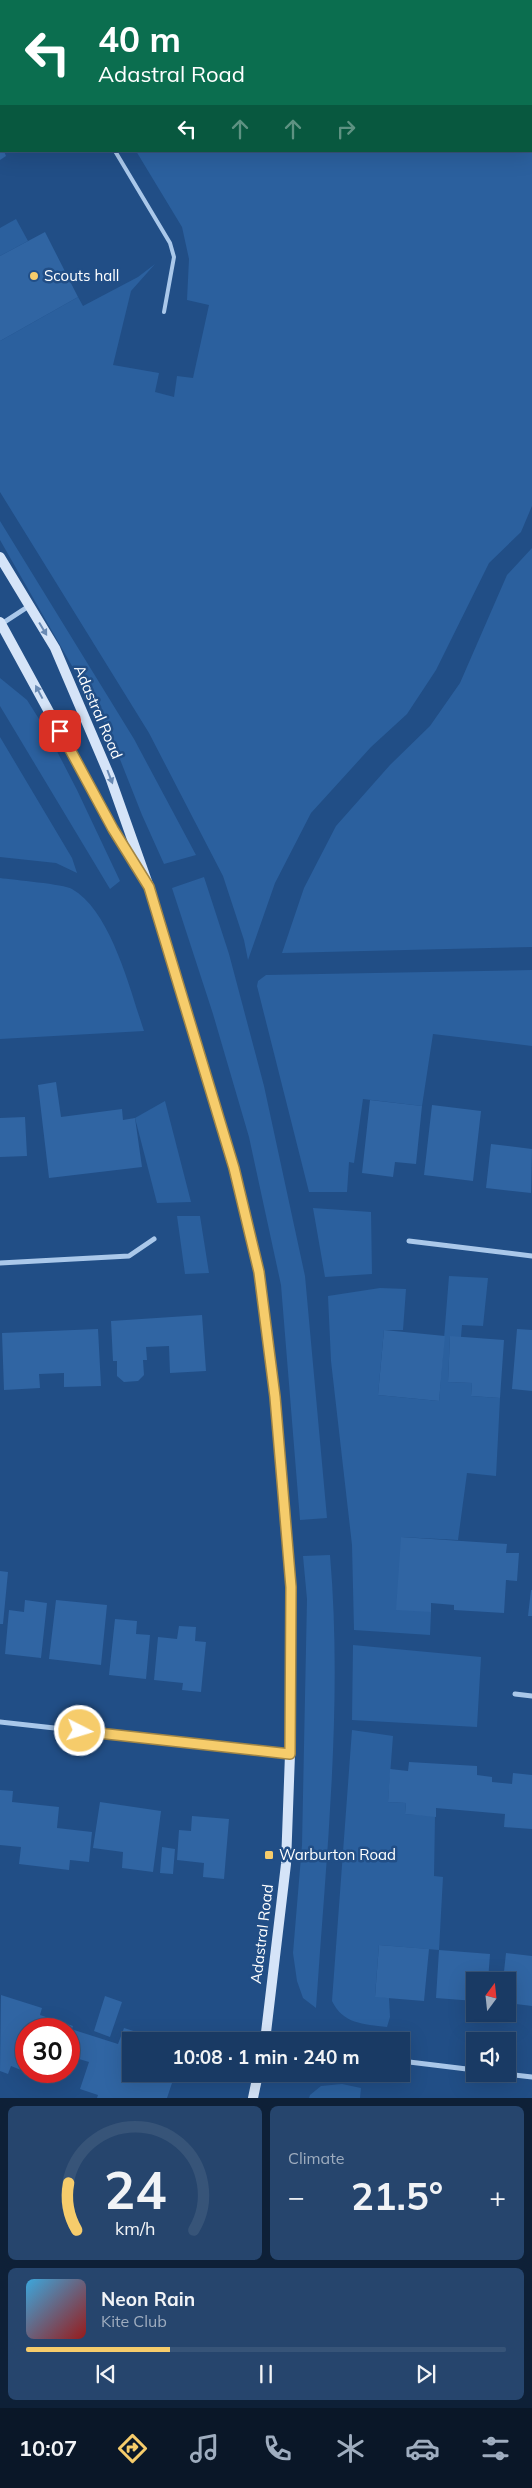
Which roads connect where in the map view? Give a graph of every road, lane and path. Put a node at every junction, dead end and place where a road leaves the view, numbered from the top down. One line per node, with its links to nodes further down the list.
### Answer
1 (116, 152): 2 (lane)
2 (164, 312)
3 (0, 558): 4 (street, Adastral Road)
4 (29, 606): 5 (street); 6 (street, Adastral Road, one-way to 6)
5 (0, 624): 6 (street, Adastral Road, one-way to 5)
6 (149, 887): 14 (street, Adastral Road)
7 (154, 1239): 10 (street)
8 (409, 1241): 9 (street)
9 (532, 1256)
10 (0, 1262)
11 (516, 1694): 12 (street)
12 (532, 1696)
13 (0, 1722): 14 (street)
14 (290, 1754): 15 (street, Adastral Road)
15 (266, 2032)
16 (410, 2062): 17 (street)
17 (466, 2069)
18 (516, 2075): 19 (street)
19 (532, 2077)
20 (256, 2082): 21 (street)
21 (253, 2098)

